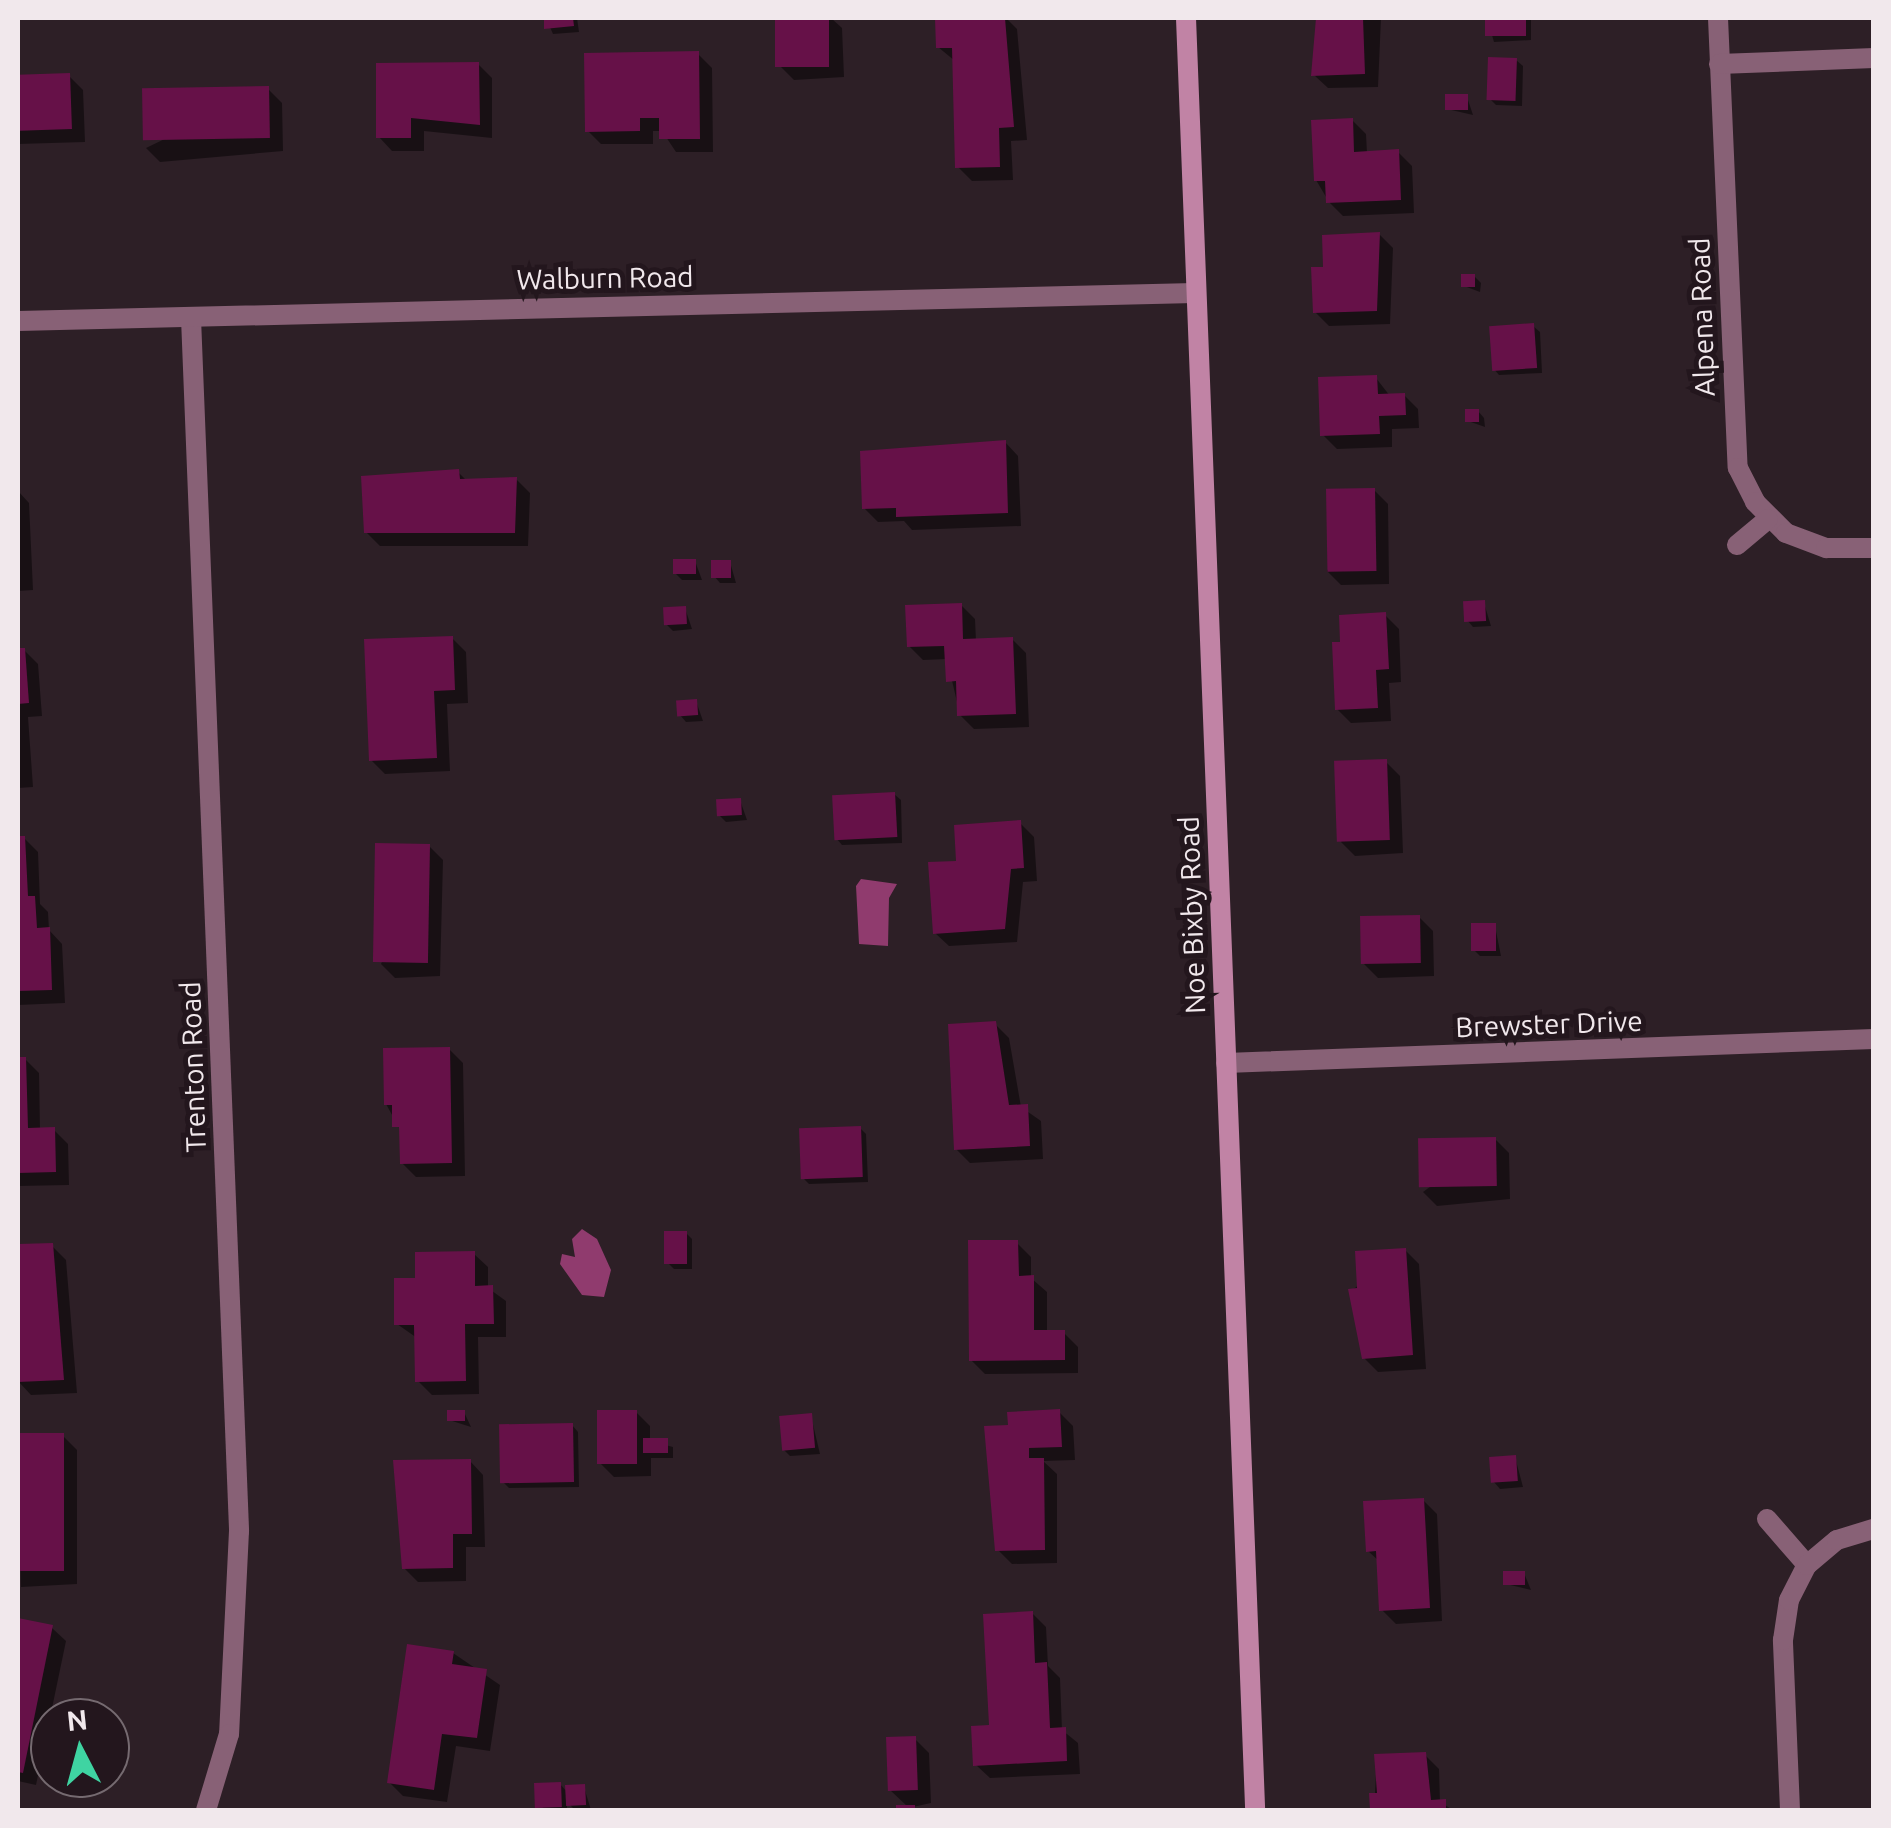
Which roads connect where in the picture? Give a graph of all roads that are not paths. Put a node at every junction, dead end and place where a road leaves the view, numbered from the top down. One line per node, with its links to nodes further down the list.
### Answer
1 (1186, 18): 5 (street, Noe Bixby Road)
2 (1718, 18): 4 (street, Alpena Road)
3 (1874, 58): 4 (street)
4 (1719, 64): 8 (street, Alpena Road)
5 (1195, 293): 6 (street, Walburn Road); 12 (street, Noe Bixby Road)
6 (191, 318): 7 (street, Walburn Road); 16 (street, Trenton Road)
7 (18, 321)
8 (1768, 519): 9 (street); 10 (street)
9 (1737, 544)
10 (1874, 548)
11 (1874, 1040): 12 (street, Brewster Drive)
12 (1226, 1063): 17 (street, Noe Bixby Road)
13 (1767, 1519): 15 (street)
14 (1874, 1529): 15 (street)
15 (1807, 1565): 18 (street)
16 (206, 1810)
17 (1256, 1810)
18 (1790, 1810)

